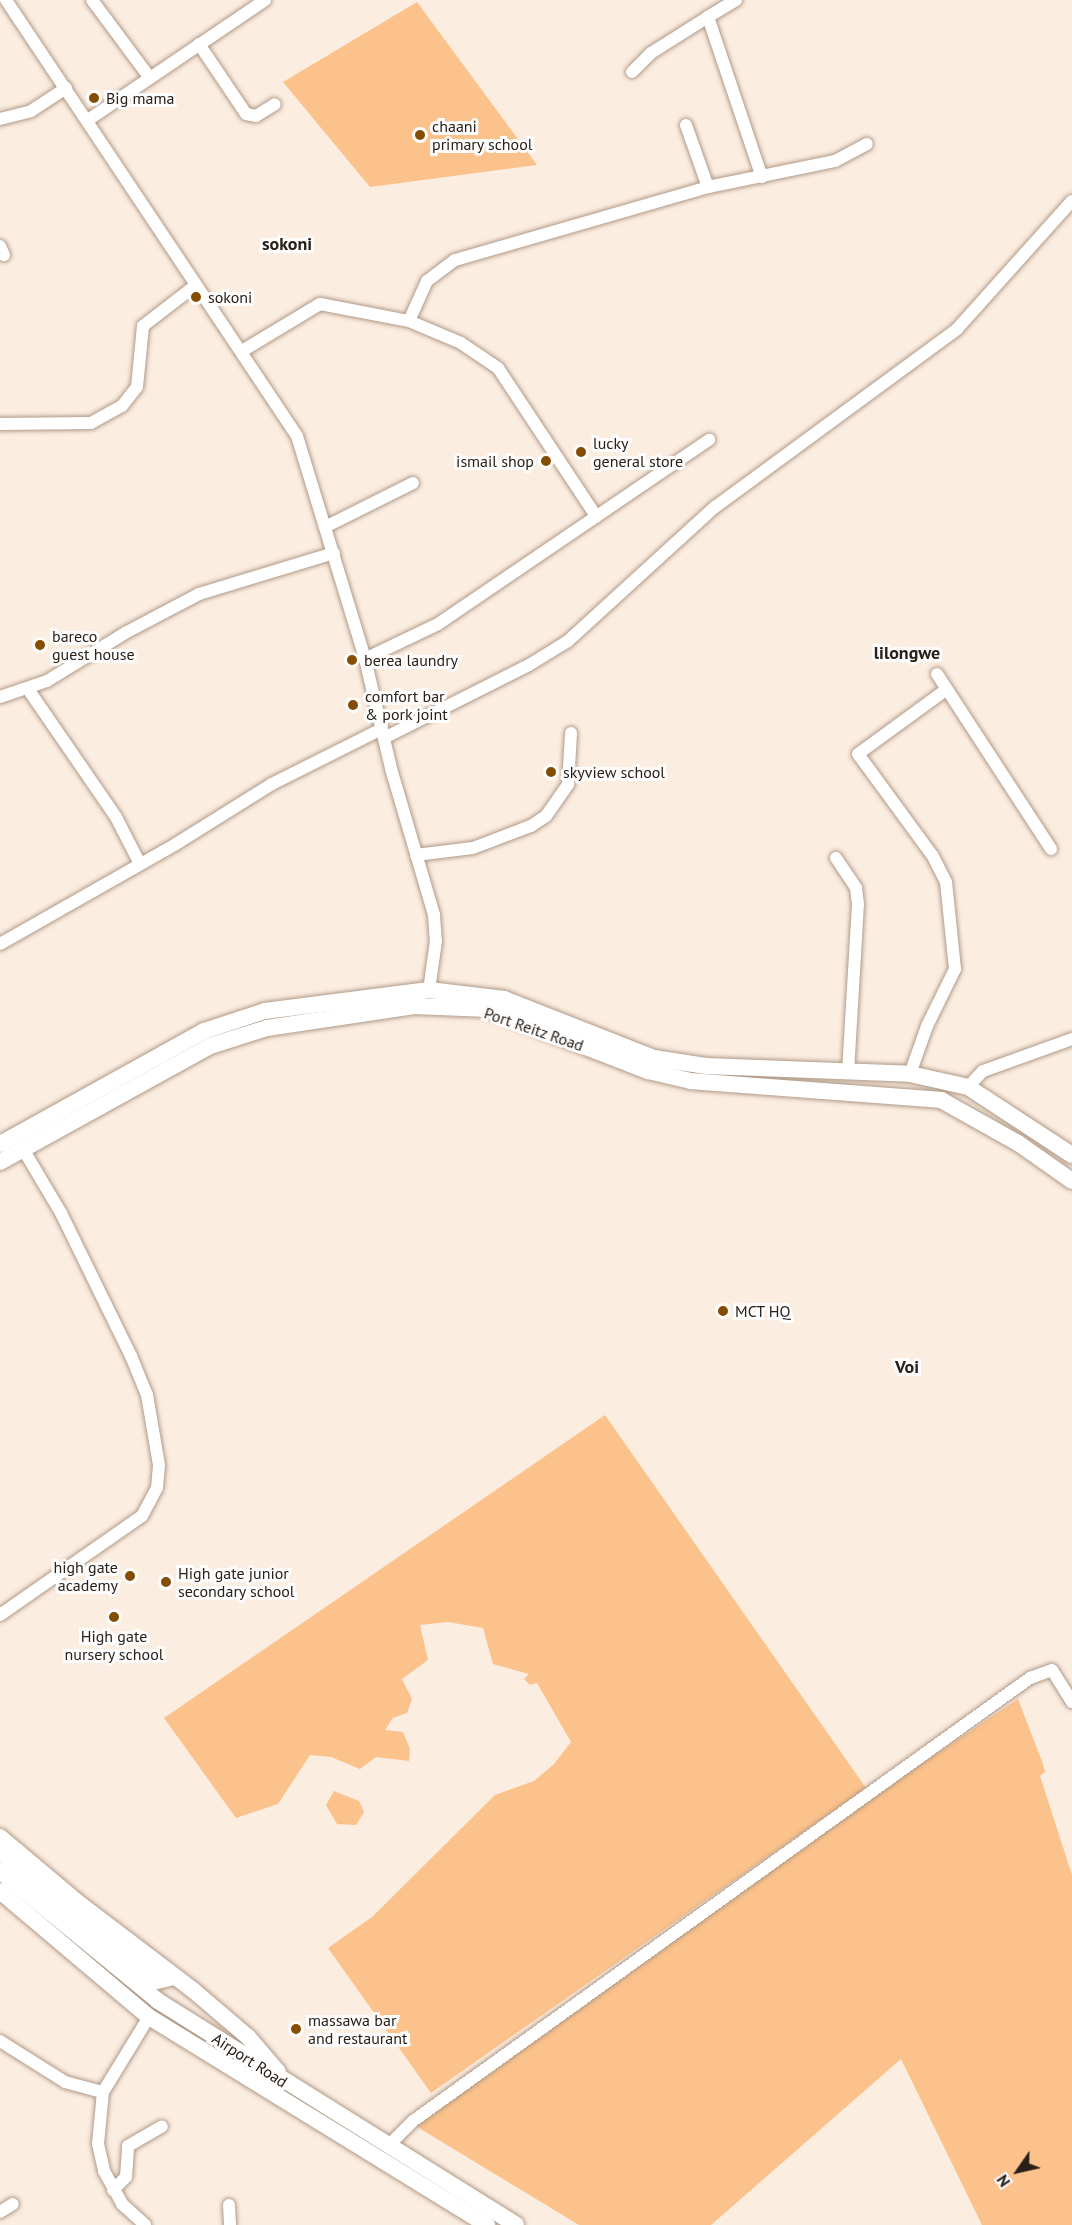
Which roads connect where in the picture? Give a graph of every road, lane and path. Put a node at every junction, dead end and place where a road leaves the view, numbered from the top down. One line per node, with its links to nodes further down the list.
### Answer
1 (6, 0): 9 (street)
2 (92, 0): 8 (street)
3 (265, 0): 6 (street)
4 (736, 0): 5 (street)
5 (708, 16): 7 (street); 15 (street)
6 (200, 44): 8 (street); 10 (street)
7 (633, 72)
8 (150, 78): 12 (street)
9 (66, 88): 11 (street); 12 (street)
10 (275, 104)
11 (0, 119)
12 (88, 120): 18 (street)
13 (686, 125): 16 (street)
14 (867, 144): 15 (street)
15 (762, 177): 16 (street)
16 (708, 187): 19 (street)
17 (1072, 201): 32 (street)
18 (196, 285): 20 (street); 21 (street)
19 (409, 321): 20 (street); 24 (street)
20 (242, 351): 25 (street)
21 (0, 424)
22 (709, 441): 24 (street)
23 (413, 483): 25 (street)
24 (596, 516): 27 (street)
25 (327, 526): 26 (street)
26 (334, 553): 27 (street); 29 (street)
27 (365, 659): 32 (street)
28 (937, 674): 30 (street)
29 (28, 689): 31 (street); 37 (street)
30 (946, 689): 34 (street); 42 (street)
31 (0, 697)
32 (383, 734): 35 (street); 37 (street)
33 (571, 734): 35 (street)
34 (1052, 849)
35 (416, 855): 39 (street)
36 (836, 858): 41 (street)
37 (139, 862): 38 (street)
38 (0, 944)
39 (429, 990): 41 (main road); 44 (main road)
40 (1072, 1039): 43 (street)
41 (848, 1071): 42 (main road)
42 (910, 1074): 43 (main road)
43 (968, 1087): 46 (main road)
44 (0, 1144)
45 (23, 1149): 47 (main road, Port Reitz Road); 48 (main road, Port Reitz Road); 49 (street)
46 (1072, 1155)
47 (0, 1162)
48 (1072, 1181)
49 (0, 1615)
50 (1072, 1702): 61 (street)
51 (0, 1837): 55 (main road)
52 (0, 1852): 55 (main road)
53 (0, 1871): 58 (main road, Airport Road)
54 (0, 1891): 56 (main road, Airport Road)
55 (173, 1977): 58 (main road)
56 (149, 2017): 59 (street); 68 (main road, Airport Road)
57 (0, 2041): 59 (street)
58 (291, 2086): 61 (main road, Airport Road)
59 (103, 2092): 62 (street)
60 (162, 2126): 62 (street)
61 (388, 2146): 69 (main road, Airport Road)
62 (113, 2190): 66 (street)
63 (13, 2204): 65 (street)
64 (229, 2205): 67 (street)
65 (0, 2212)
66 (145, 2225)
67 (230, 2225)
68 (487, 2225)
69 (516, 2225)

